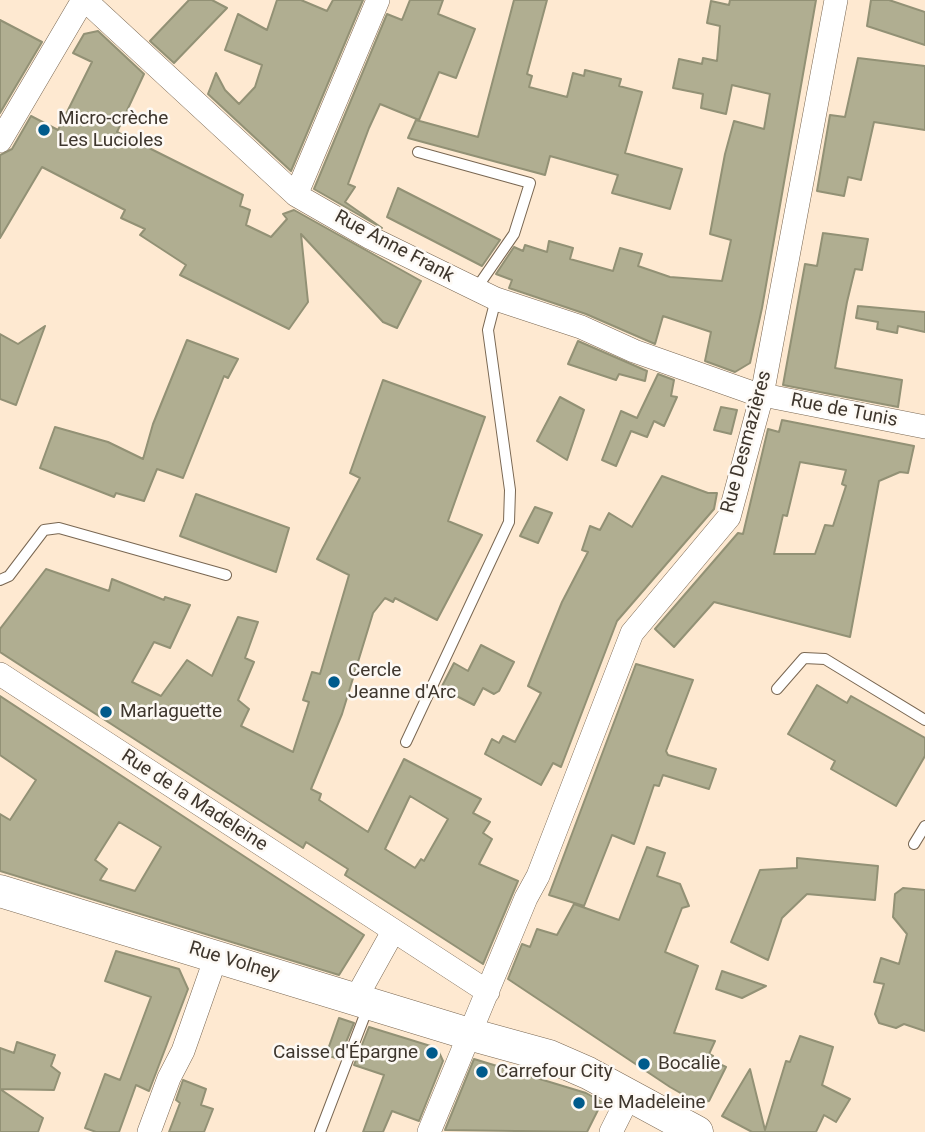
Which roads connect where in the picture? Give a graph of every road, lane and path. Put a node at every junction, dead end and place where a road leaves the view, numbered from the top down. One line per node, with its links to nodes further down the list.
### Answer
1 (84, 0): 4 (street); 6 (street, Rue Anne Frank)
2 (378, 0): 6 (street)
3 (836, 0): 8 (street, Rue Desmazières)
4 (0, 141)
5 (418, 152): 7 (lane)
6 (296, 195): 7 (street, Rue Anne Frank)
7 (486, 294): 8 (street, Rue Anne Frank); 15 (lane)
8 (762, 395): 9 (street, Rue de Tunis); 21 (street, Rue Desmazières)
9 (925, 427)
10 (226, 575): 11 (lane)
11 (0, 580)
12 (0, 674): 19 (street, Rue de la Madeleine)
13 (778, 690): 14 (lane)
14 (925, 720)
15 (406, 742)
16 (925, 826): 17 (lane)
17 (914, 844)
18 (0, 891): 20 (main road, Rue Volney)
19 (389, 929): 21 (street, Rue de la Madeleine); 22 (street)
20 (216, 957): 22 (main road, Rue Volney); 25 (street)
21 (488, 992): 23 (street, Rue Desmazières)
22 (362, 1002): 23 (main road, Rue Volney); 26 (lane)
23 (468, 1034): 24 (main road, Rue Volney); 27 (street, Rue Desmazières)
24 (629, 1096): 28 (street); 29 (main road, Rue Volney)
25 (149, 1132)
26 (320, 1132)
27 (429, 1132)
28 (611, 1132)
29 (697, 1132)

